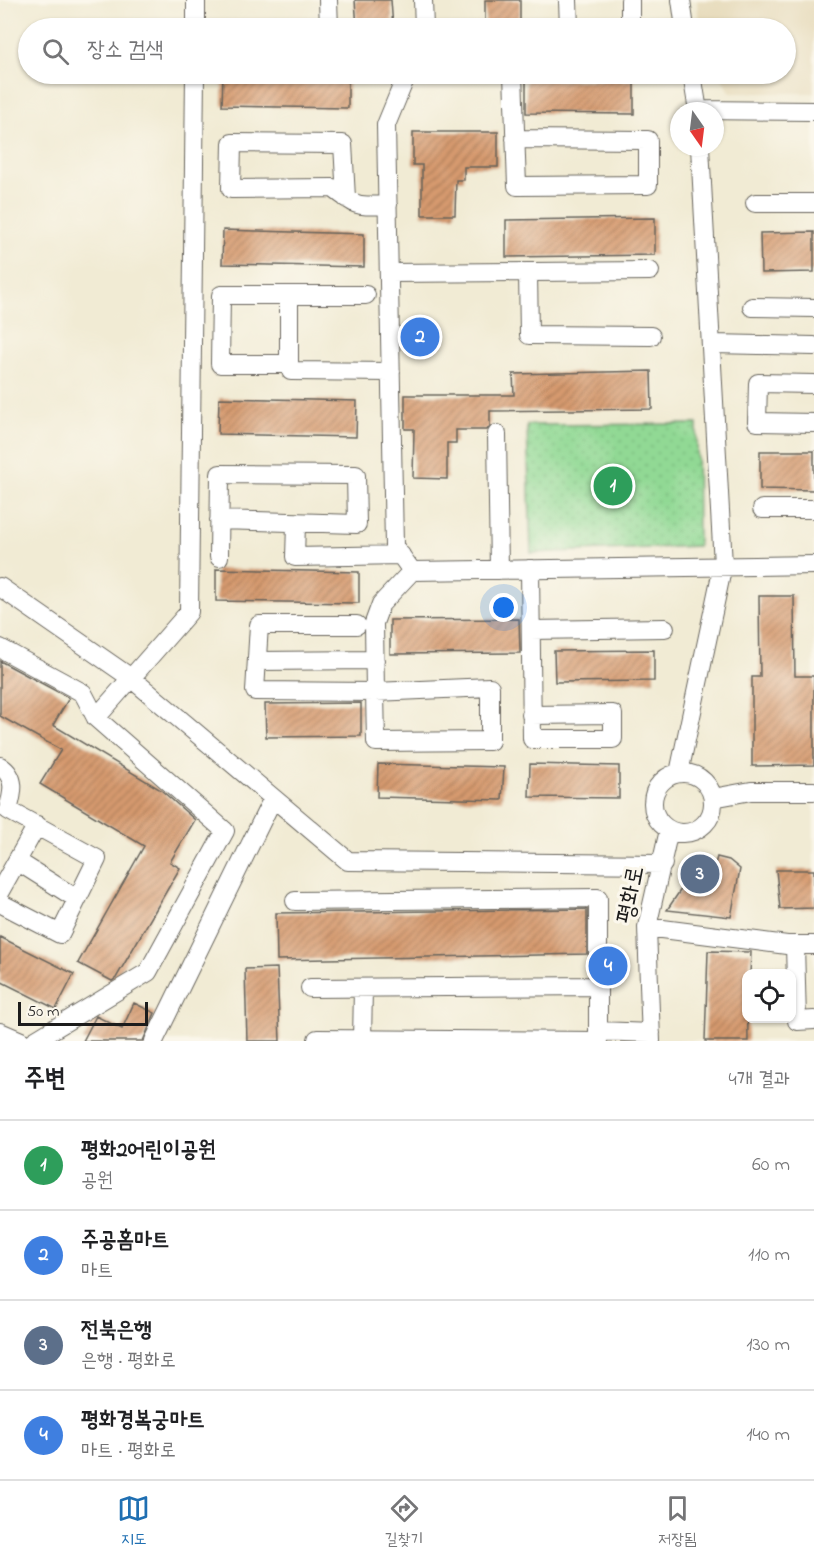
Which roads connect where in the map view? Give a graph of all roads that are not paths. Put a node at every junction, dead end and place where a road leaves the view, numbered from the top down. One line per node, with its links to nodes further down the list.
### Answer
1 (196, 0): 7 (street)
2 (328, 0): 8 (street)
3 (423, 0): 9 (street)
4 (568, 0): 10 (street)
5 (630, 0): 11 (street)
6 (681, 0): 12 (street)
7 (196, 18)
8 (329, 18)
9 (424, 18)
10 (569, 18)
11 (630, 18)
12 (684, 18)
13 (195, 84): 59 (street)
14 (403, 84): 25 (street)
15 (513, 84): 20 (street)
16 (694, 84): 17 (street)
17 (697, 102)
18 (724, 110): 19 (street)
19 (814, 111)
20 (515, 140): 20 (street)
21 (701, 156): 34 (street)
22 (346, 198): 22 (street); 25 (street)
23 (755, 203): 24 (street)
24 (814, 203)
25 (388, 205): 28 (street)
26 (650, 271): 27 (street)
27 (528, 272): 28 (street); 33 (street)
28 (389, 273): 37 (street)
29 (289, 295): 30 (street); 36 (street); 36 (street)
30 (366, 295)
31 (752, 307): 32 (street)
32 (814, 308)
33 (651, 336)
34 (712, 344): 35 (street); 47 (street)
35 (814, 346)
36 (289, 364): 37 (street)
37 (391, 372): 45 (street)
38 (814, 384): 39 (street)
39 (814, 423)
40 (497, 434): 50 (street)
41 (814, 508): 42 (street)
42 (762, 510)
43 (219, 520): 44 (street); 44 (street); 46 (street)
44 (296, 524): 45 (street)
45 (401, 555): 51 (street)
46 (219, 557)
47 (723, 565): 48 (street); 49 (street); 64 (street)
48 (814, 565)
49 (530, 569): 50 (street); 55 (street)
50 (499, 570): 51 (street)
51 (412, 571): 57 (street)
52 (0, 587): 59 (street)
53 (357, 625): 58 (street)
54 (665, 628): 55 (street)
55 (531, 630): 61 (street)
56 (0, 648): 62 (street)
57 (375, 660): 58 (street); 60 (street)
58 (257, 661): 60 (street)
59 (131, 678): 62 (street); 66 (street)
60 (375, 692): 60 (street)
61 (531, 715)
62 (96, 718): 90 (street)
63 (0, 766): 68 (street)
64 (679, 772): 67 (street); 69 (street)
65 (814, 791): 67 (street)
66 (273, 798): 71 (street); 91 (street)
67 (713, 798): 69 (street)
68 (37, 825): 70 (street); 73 (street)
69 (669, 830): 71 (street, 평화로)
70 (17, 861): 72 (street); 73 (street)
71 (663, 864): 76 (street, 평화로)
72 (0, 891)
73 (77, 899): 75 (street)
74 (295, 901): 79 (street)
75 (0, 903)
76 (647, 927): 77 (street); 86 (street, 평화로)
77 (795, 945): 78 (street); 82 (street)
78 (814, 945)
79 (598, 986): 81 (street); 85 (street)
80 (310, 988): 81 (street)
81 (363, 988): 88 (street)
82 (805, 990): 83 (street)
83 (814, 1020)
84 (0, 1032): 89 (street)
85 (599, 1037): 86 (street); 88 (street)
86 (651, 1037)
87 (317, 1039): 88 (street)
88 (362, 1040)
89 (21, 1041)
90 (34, 1041)
91 (154, 1041)

